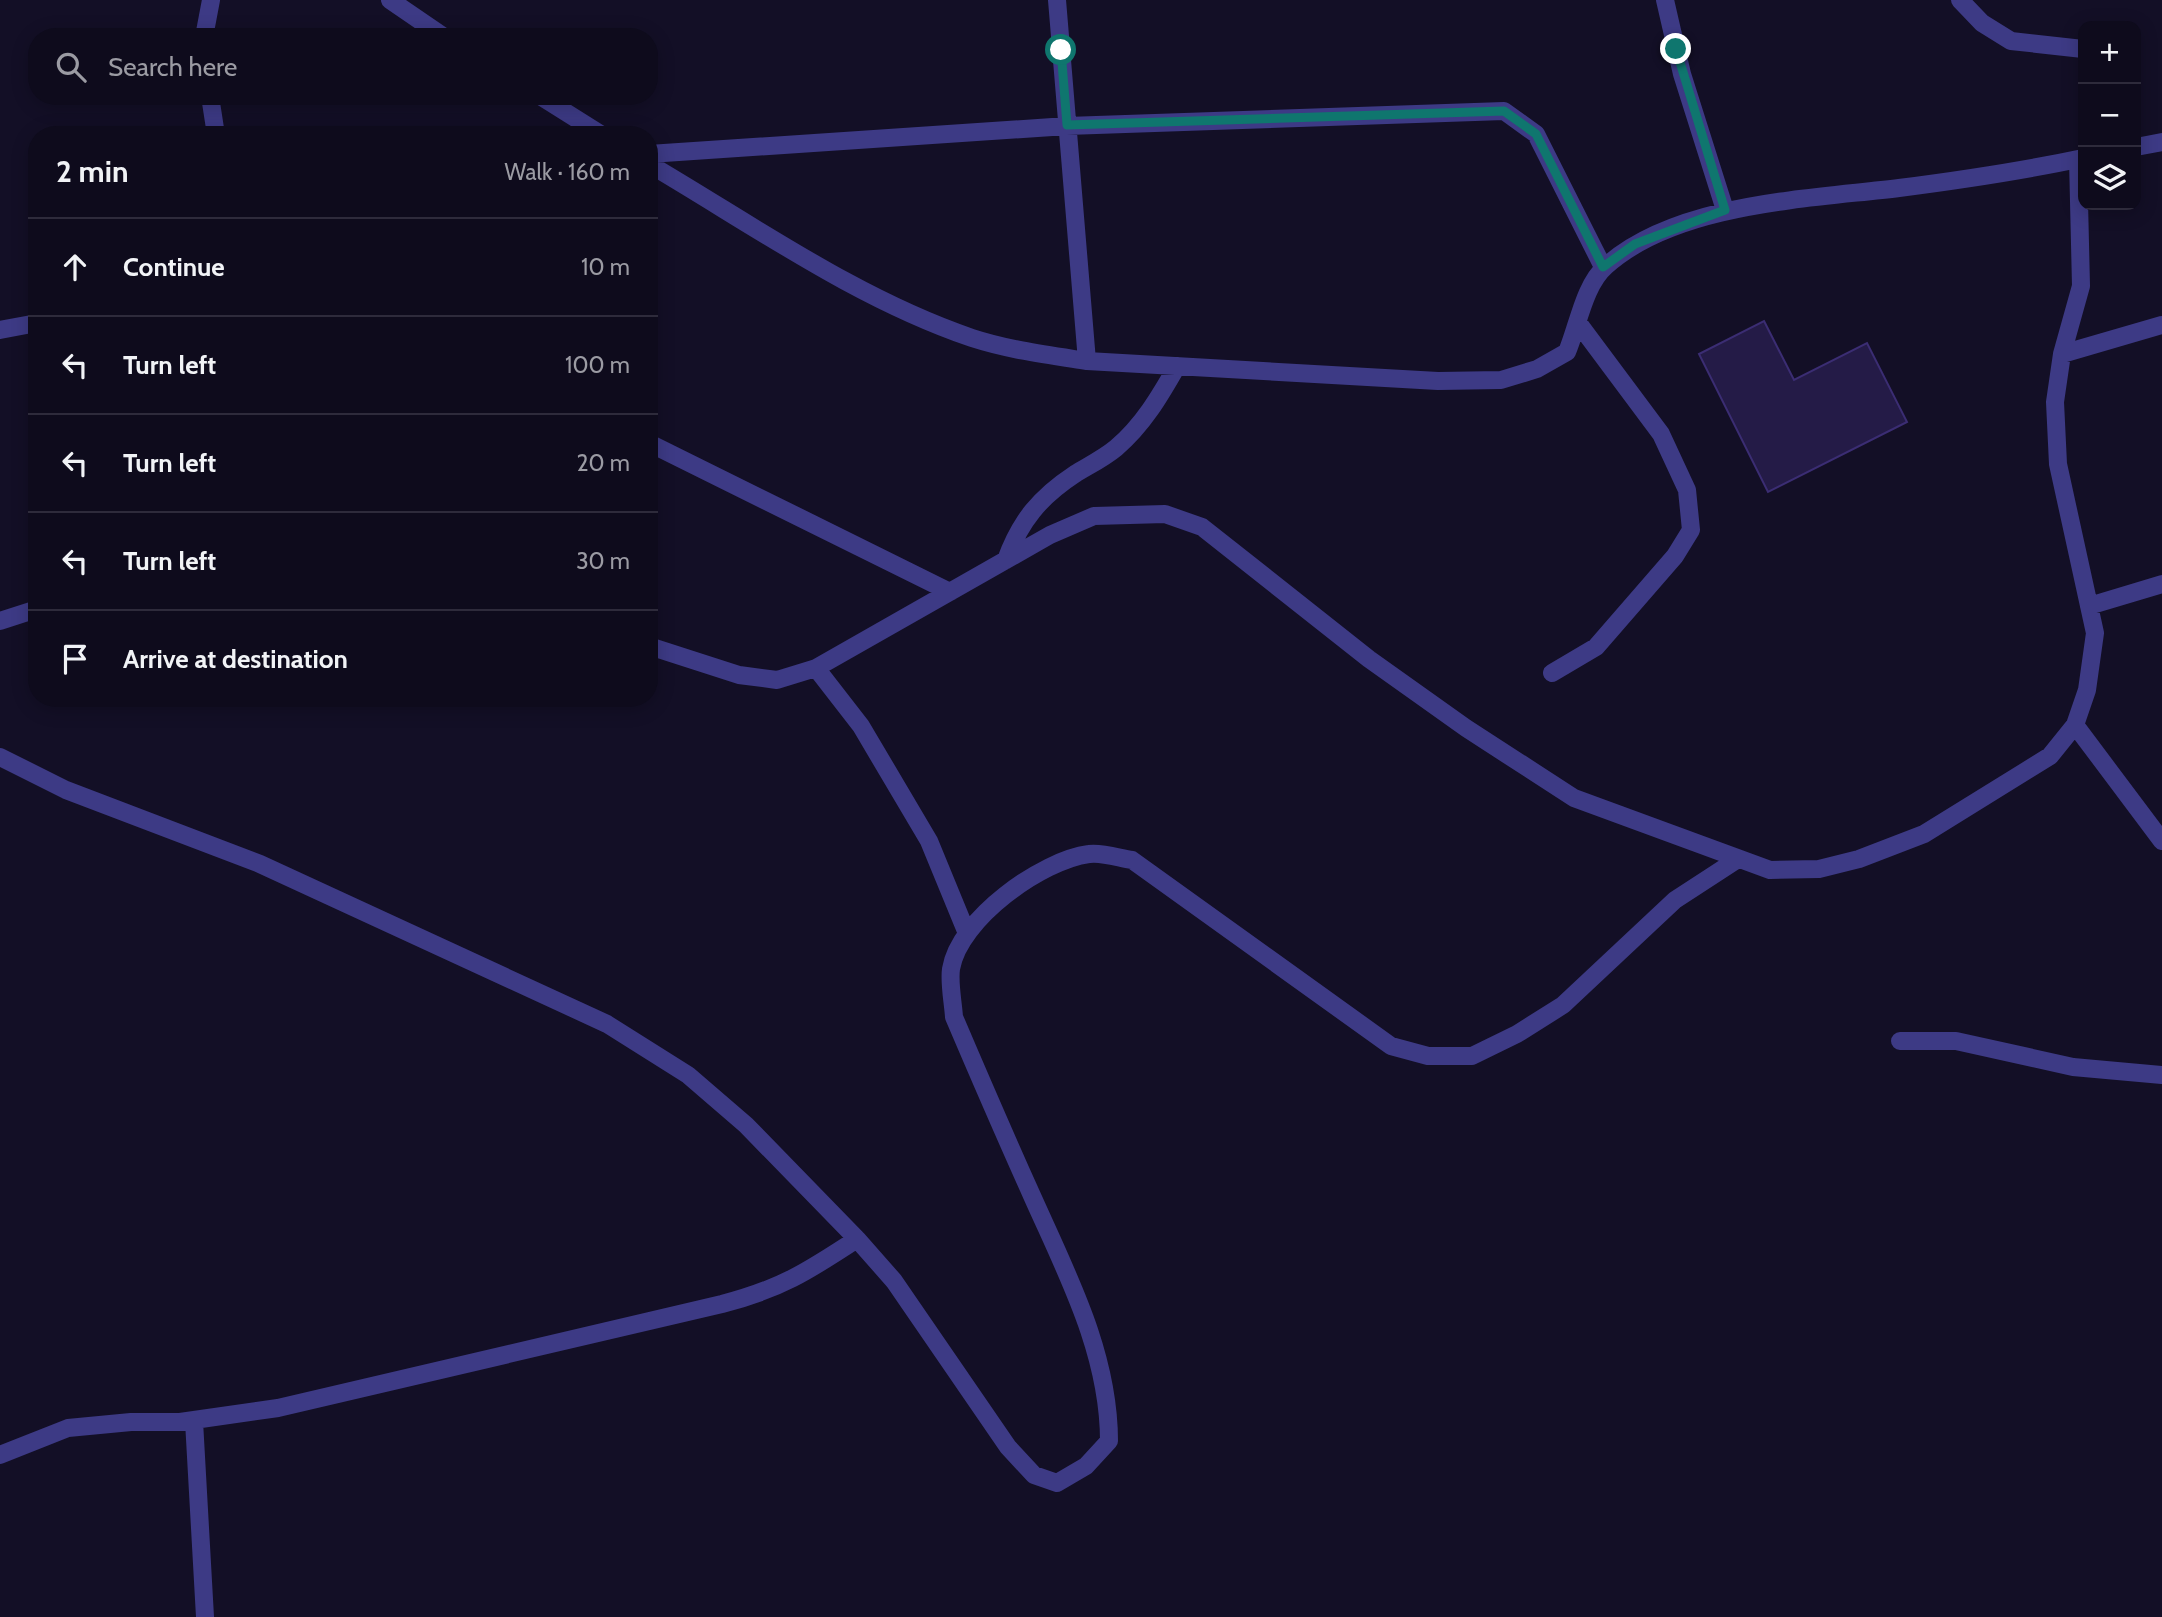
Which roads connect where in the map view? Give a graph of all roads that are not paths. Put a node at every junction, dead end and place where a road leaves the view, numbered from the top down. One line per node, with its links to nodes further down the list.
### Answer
1 (211, 0): 6 (street)
2 (390, 0): 7 (street)
3 (1057, 0): 11 (street)
4 (1665, 0): 19 (street)
5 (1959, 0): 8 (street)
6 (206, 28)
7 (431, 28)
8 (2078, 48)
9 (211, 105): 12 (street)
10 (554, 105): 13 (street)
11 (1067, 125): 16 (street); 21 (street); 27 (street)
12 (215, 126)
13 (588, 126)
14 (2162, 142): 15 (street)
15 (2141, 144)
16 (658, 153)
17 (2078, 159): 19 (street)
18 (658, 169): 27 (street)
19 (1725, 210): 21 (street)
20 (2080, 210): 26 (street)
21 (1603, 267): 22 (street)
22 (1579, 324): 28 (street); 38 (street)
23 (28, 325): 25 (street)
24 (2162, 325): 26 (street)
25 (0, 330)
26 (2062, 354): 33 (street)
27 (1087, 361): 28 (street)
28 (1177, 366): 30 (street)
29 (658, 447): 32 (street)
30 (1006, 560): 32 (street); 42 (street)
31 (2162, 584): 33 (street)
32 (950, 592): 37 (street)
33 (2089, 606): 39 (street)
34 (28, 612): 35 (street)
35 (0, 621)
36 (658, 649): 37 (street)
37 (816, 668): 43 (street)
38 (1552, 673)
39 (2075, 724): 41 (street); 42 (street)
40 (0, 757): 46 (street)
41 (2162, 841)
42 (1738, 859): 43 (street)
43 (966, 931): 46 (street)
44 (1900, 1041): 45 (street)
45 (2162, 1075)
46 (857, 1239): 47 (street)
47 (194, 1421): 48 (street); 49 (street)
48 (0, 1455)
49 (205, 1617)

